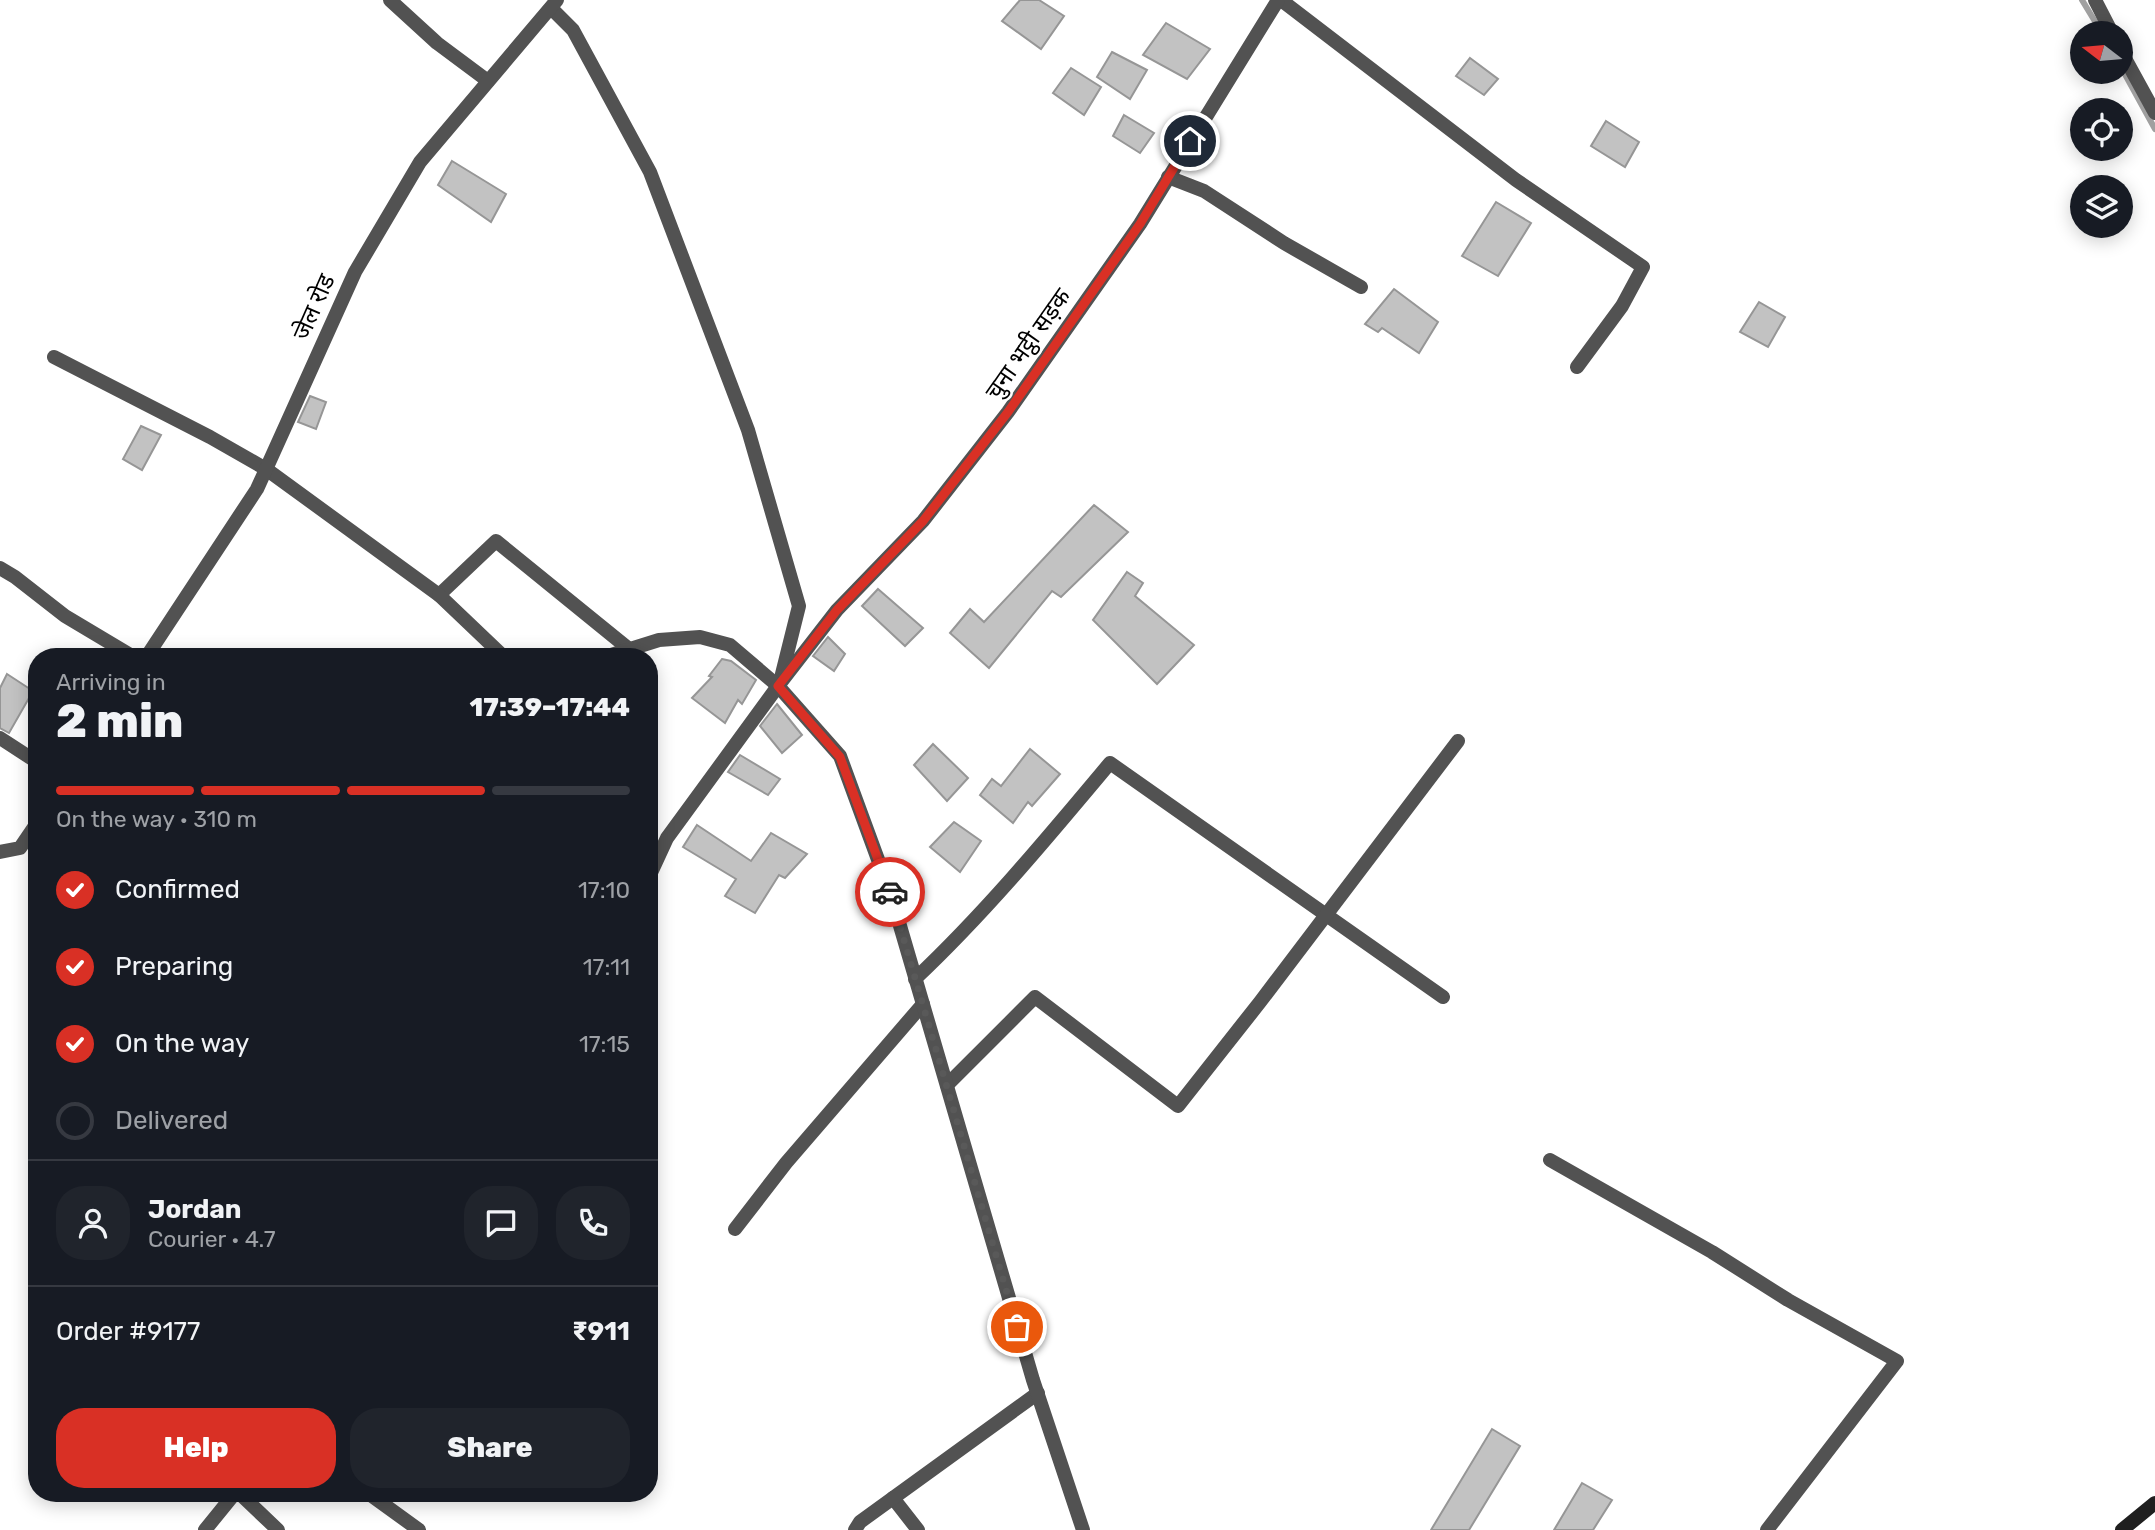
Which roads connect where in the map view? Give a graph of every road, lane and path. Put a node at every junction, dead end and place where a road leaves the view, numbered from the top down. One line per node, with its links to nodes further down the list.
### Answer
1 (390, 0): 7 (street)
2 (1279, 0): 9 (street, चुना भट्ठी सड़क); 12 (street)
3 (2099, 3): 5 (street)
4 (554, 4): 7 (street, जेल रोड); 21 (street)
5 (2107, 21)
6 (2133, 73): 8 (street)
7 (488, 81): 13 (street, जेल रोड)
8 (2155, 113)
9 (1168, 177): 10 (street); 21 (street, चुना भट्ठी सड़क)
10 (1361, 287)
11 (54, 357): 13 (street)
12 (1577, 367)
13 (266, 469): 15 (street); 17 (street, जेल रोड)
14 (0, 568): 16 (street)
15 (439, 595): 18 (street); 19 (street)
16 (118, 648)
17 (152, 648)
18 (495, 648)
19 (628, 648)
20 (632, 648): 21 (street)
21 (778, 686): 29 (street, चुना भट्ठी सड़क); 31 (street)
22 (0, 738): 24 (street)
23 (1458, 741): 30 (street)
24 (28, 756)
25 (28, 836): 27 (street)
26 (28, 846): 27 (street)
27 (20, 848): 28 (street)
28 (0, 852)
29 (658, 858)
30 (1325, 916): 31 (street); 32 (street); 34 (street)
31 (915, 979): 33 (street)
32 (1443, 997)
33 (923, 1004): 34 (street); 36 (street)
34 (947, 1085): 37 (street)
35 (1550, 1160): 49 (street)
36 (735, 1229)
37 (1038, 1393): 38 (street); 48 (street)
38 (894, 1498): 46 (street); 47 (street)
39 (229, 1502): 43 (street)
40 (247, 1502): 44 (street)
41 (380, 1502): 45 (street)
42 (2155, 1503): 50 (main road)
43 (205, 1530)
44 (278, 1530)
45 (419, 1530)
46 (855, 1530)
47 (918, 1530)
48 (1083, 1530)
49 (1767, 1530)
50 (2122, 1530)

